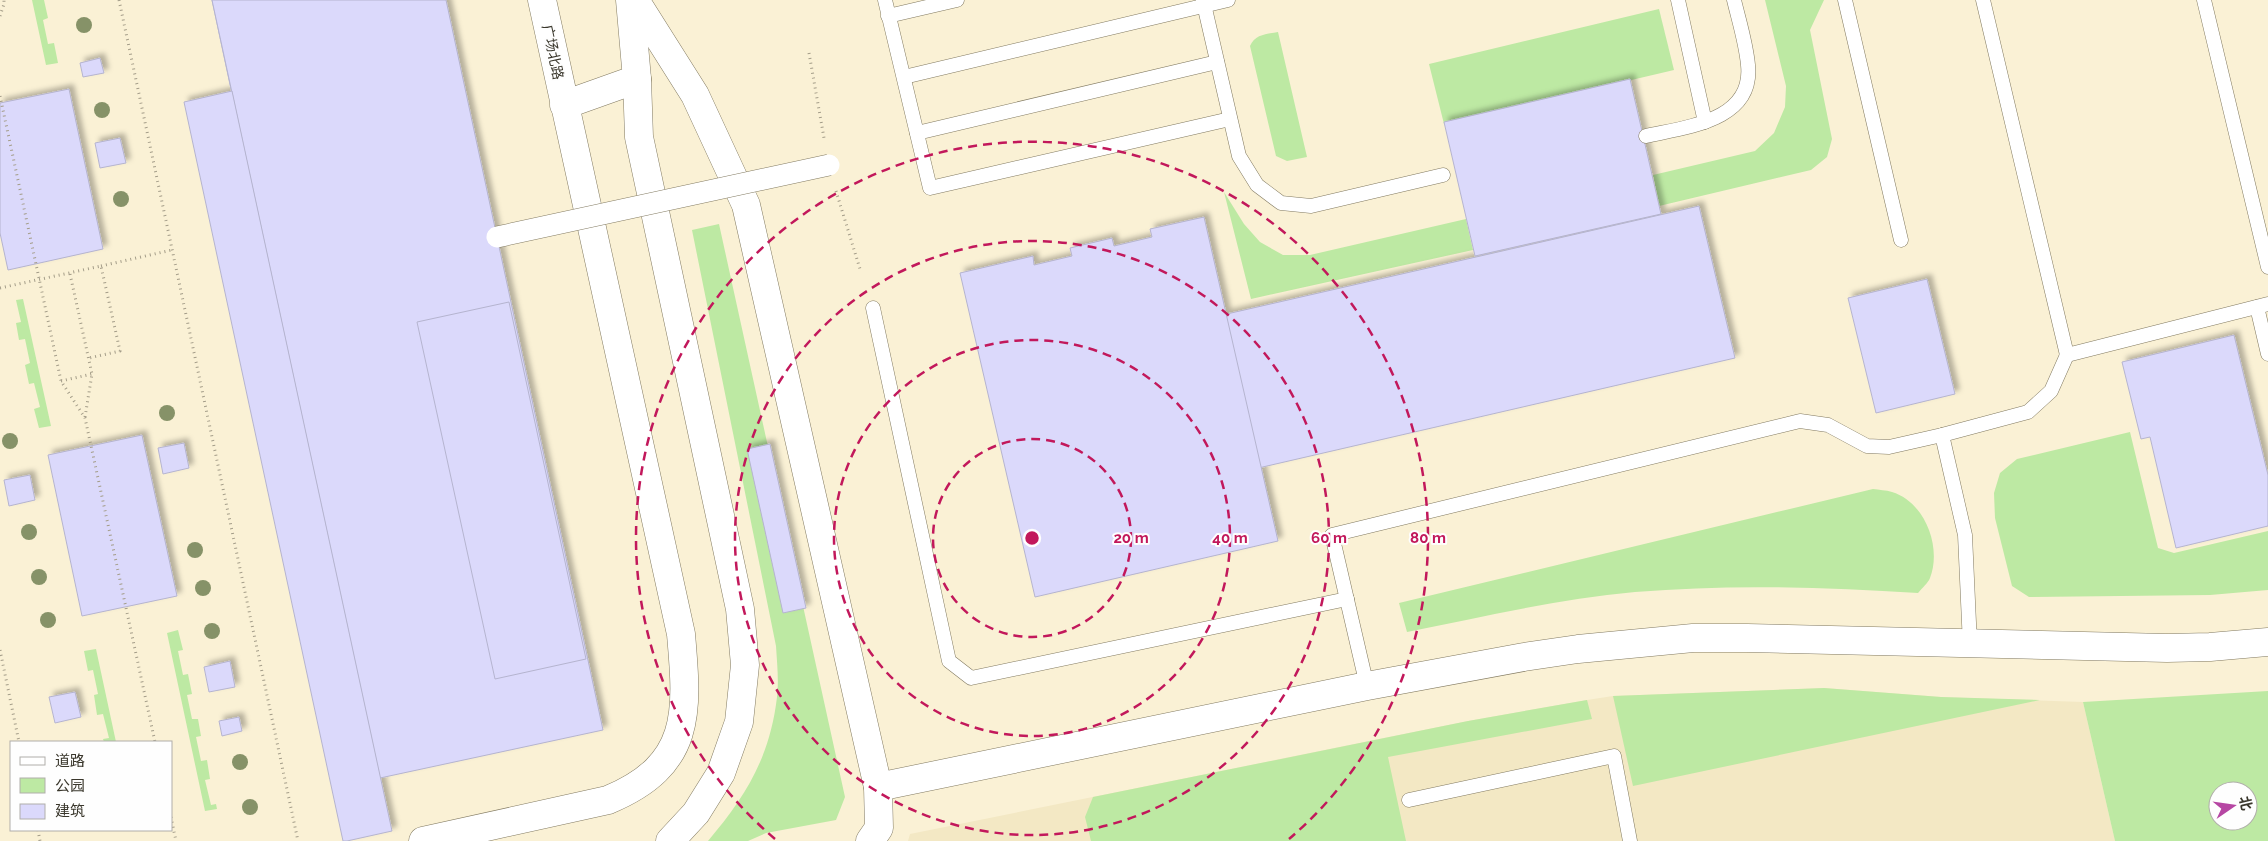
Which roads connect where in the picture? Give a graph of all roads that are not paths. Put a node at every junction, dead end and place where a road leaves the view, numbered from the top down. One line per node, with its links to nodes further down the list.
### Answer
1 (542, 0): 17 (street, 广场北路)
2 (630, 0): 16 (street)
3 (635, 0): 36 (street)
4 (885, 0): 13 (lane)
5 (957, 0): 13 (lane)
6 (1228, 0): 12 (lane)
7 (1678, 0): 19 (lane)
8 (1734, 0): 19 (lane)
9 (1845, 0): 25 (lane)
10 (1983, 0): 29 (lane)
11 (2204, 0): 26 (lane)
12 (1204, 3): 14 (lane); 15 (lane)
13 (888, 16): 15 (lane)
14 (1217, 62): 18 (lane); 20 (lane)
15 (904, 76): 20 (lane)
16 (637, 79): 17 (street); 40 (street)
17 (564, 104): 39 (street, 广场北路)
18 (1230, 119): 20 (lane); 23 (lane)
19 (1705, 122): 21 (lane)
20 (917, 133)
21 (1646, 136)
22 (829, 165): 24 (street, bridge)
23 (1443, 175)
24 (497, 237)
25 (1901, 240)
26 (2268, 267)
27 (2263, 306): 29 (lane); 30 (lane)
28 (873, 308): 32 (lane)
29 (2067, 354): 31 (lane)
30 (2268, 354)
31 (1942, 435): 32 (lane); 34 (lane)
32 (1347, 599): 35 (lane)
33 (2268, 642): 34 (street)
34 (1970, 645): 35 (street)
35 (1367, 686): 36 (street)
36 (878, 787): 38 (street)
37 (1408, 800): 41 (lane)
38 (877, 836)
39 (423, 841)
40 (670, 841)
41 (1630, 841)

